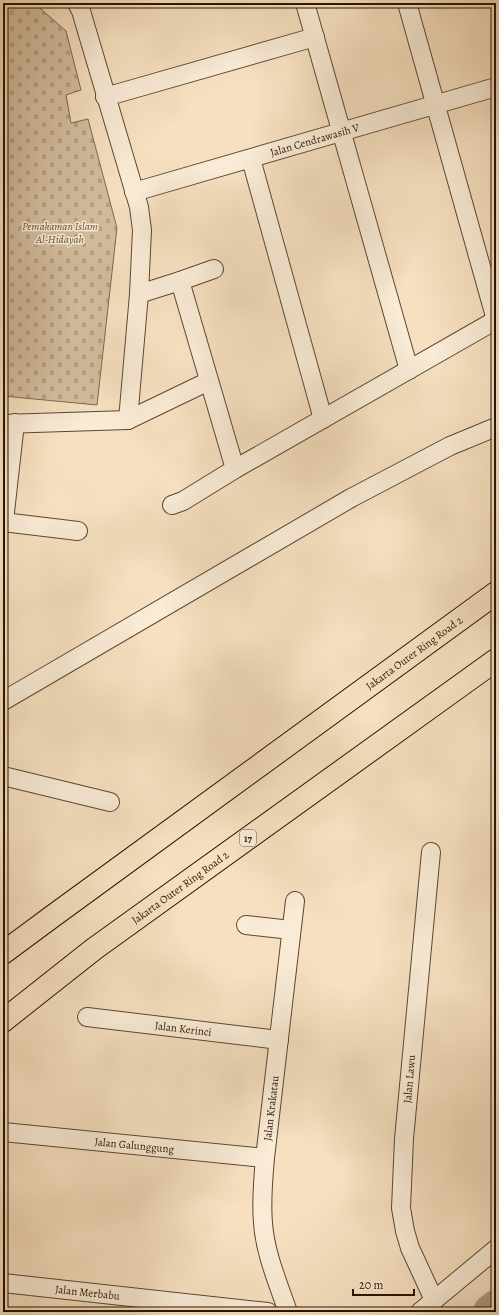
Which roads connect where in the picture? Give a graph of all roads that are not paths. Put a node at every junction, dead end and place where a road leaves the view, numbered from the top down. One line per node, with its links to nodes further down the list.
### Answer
1 (305, 3): 4 (street)
2 (407, 3): 7 (street)
3 (80, 4): 6 (street)
4 (315, 38): 6 (street); 8 (street)
5 (496, 87): 7 (street, Jalan Cendrawasih V)
6 (105, 97): 10 (street)
7 (436, 105): 8 (street, Jalan Cendrawasih V); 14 (street)
8 (342, 132): 9 (street, Jalan Cendrawasih V); 15 (street)
9 (251, 159): 10 (street, Jalan Cendrawasih V); 17 (street)
10 (134, 192): 13 (street)
11 (214, 269): 12 (street)
12 (180, 282): 13 (street); 16 (street)
13 (139, 294): 18 (street)
14 (496, 320): 15 (street)
15 (409, 370): 17 (street)
16 (210, 381): 18 (street); 21 (street)
17 (323, 419): 21 (street)
18 (128, 420): 19 (street)
19 (9, 424): 23 (street)
20 (496, 427): 27 (street)
21 (235, 469): 22 (street)
22 (172, 504)
23 (4, 522): 24 (street)
24 (78, 531)
25 (496, 593): 34 (highway, Jakarta Outer Ring Road 2)
26 (496, 660): 36 (highway, Jakarta Outer Ring Road 2 / 17)
27 (3, 701)
28 (3, 776): 29 (street)
29 (110, 802)
30 (432, 852): 42 (street, Jalan Lawu)
31 (295, 901): 33 (street, Jalan Krakatau)
32 (246, 925): 33 (street)
33 (291, 930): 37 (street, Jalan Krakatau)
34 (3, 953)
35 (87, 1017): 37 (street, Jalan Kerinci)
36 (3, 1021)
37 (279, 1040): 39 (street, Jalan Krakatau)
38 (3, 1132): 39 (street, Jalan Galunggung)
39 (265, 1158): 44 (street, Jalan Krakatau)
40 (496, 1248): 42 (street)
41 (3, 1283): 43 (street, Jalan Merbabu)
42 (434, 1300): 45 (street)
43 (268, 1312)
44 (288, 1312)
45 (420, 1312)

